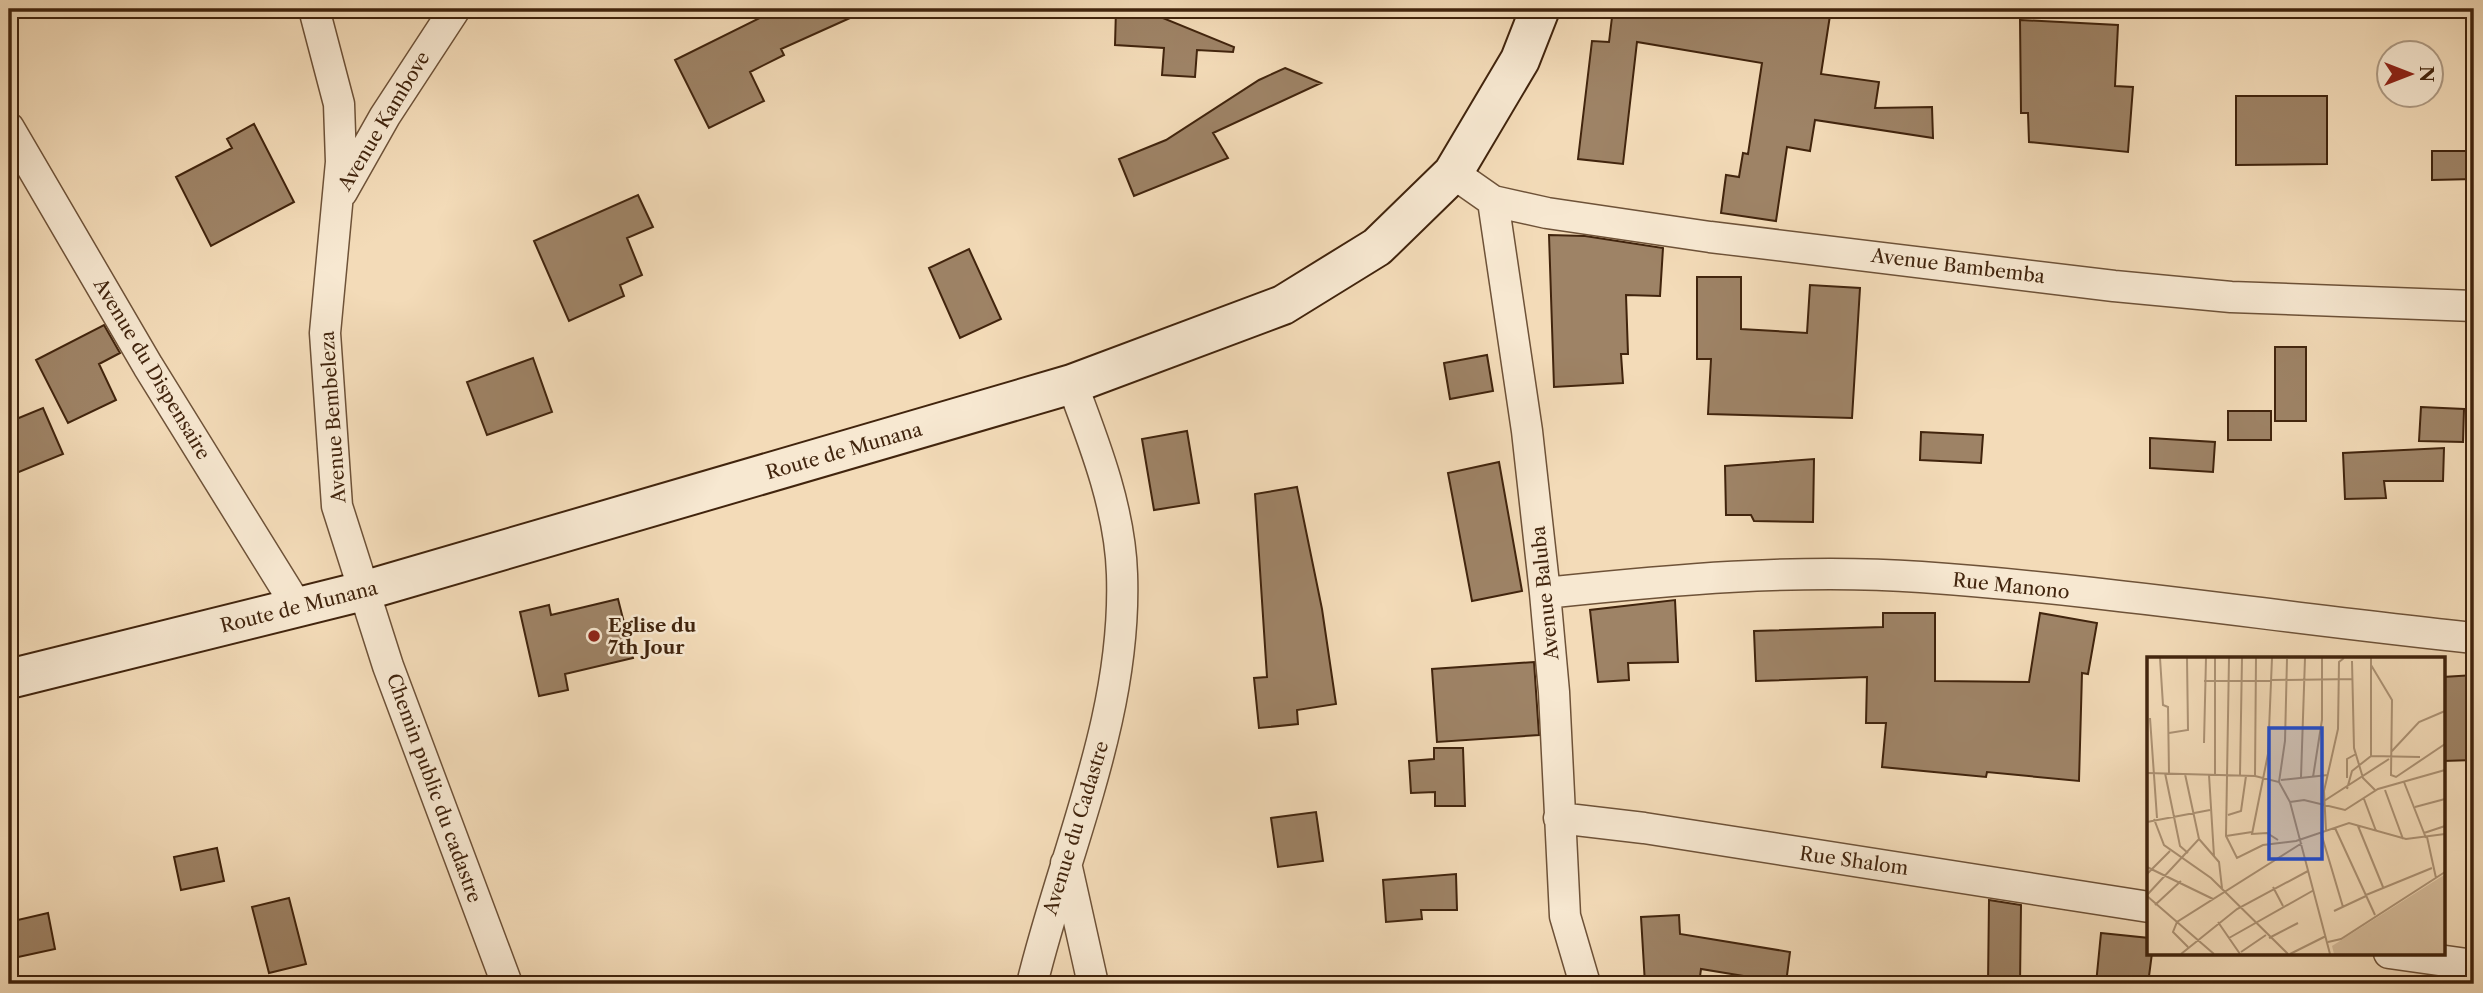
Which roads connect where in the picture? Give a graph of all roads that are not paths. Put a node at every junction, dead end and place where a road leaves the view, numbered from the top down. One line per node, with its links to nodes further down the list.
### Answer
1 (314, 9): 6 (street, Avenue Bembeleza)
2 (455, 9): 6 (street, Avenue Kambove)
3 (1540, 9): 5 (main road, Route de Munana)
4 (9, 128): 12 (street, Avenue du Dispensaire)
5 (1453, 173): 7 (street, Avenue Bambemba); 9 (main road, Route de Munana)
6 (338, 199): 10 (street, Avenue Bembeleza)
7 (1493, 201): 8 (street, Avenue Bambemba); 11 (street, Avenue Baluba)
8 (2474, 306)
9 (1072, 384): 10 (main road, Route de Munana); 16 (street, Avenue du Cadastre)
10 (363, 591): 12 (main road, Route de Munana); 20 (street, Chemin public du cadastre)
11 (1545, 593): 13 (street, Rue Manono); 15 (street, Avenue Baluba)
12 (298, 608): 14 (main road, Route de Munana)
13 (2474, 638)
14 (9, 679)
15 (1559, 818): 17 (street, Rue Shalom); 23 (street, Avenue Baluba)
16 (1065, 863): 21 (street, Avenue du Cadastre); 22 (street)
17 (2147, 907)
18 (2396, 954): 19 (street)
19 (2474, 965)
20 (500, 982)
21 (1032, 984)
22 (1093, 984)
23 (1585, 984)

